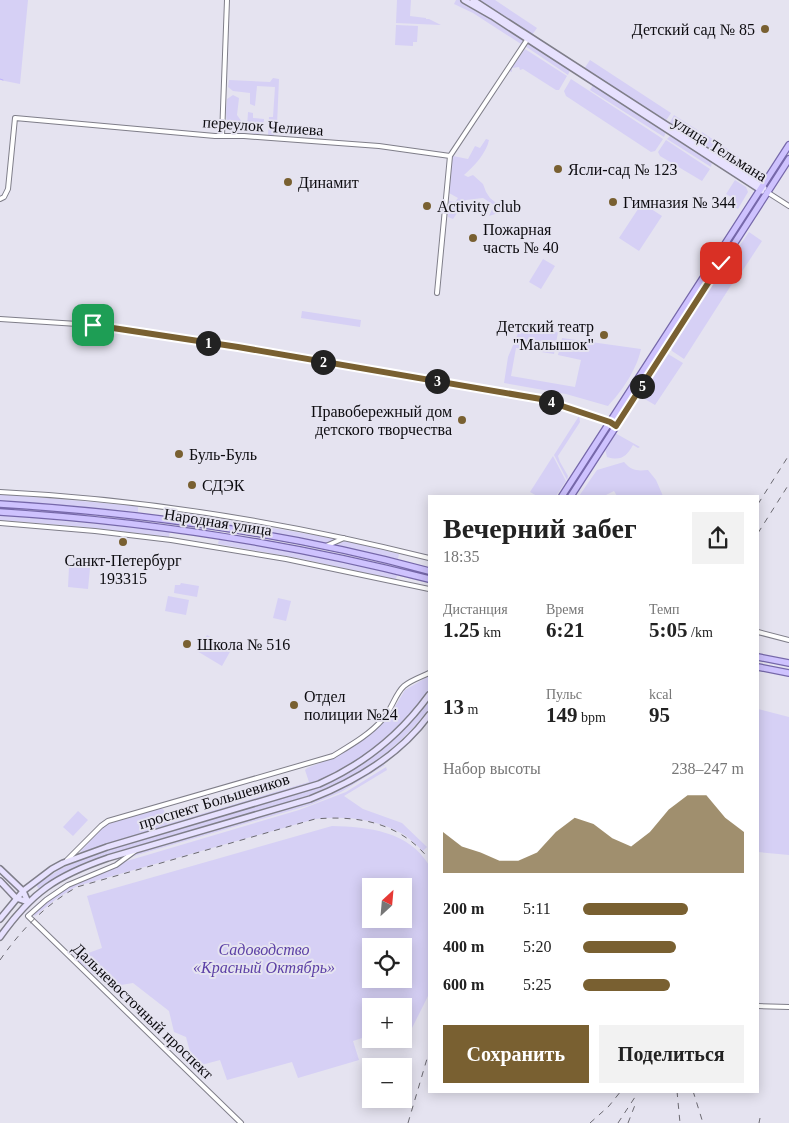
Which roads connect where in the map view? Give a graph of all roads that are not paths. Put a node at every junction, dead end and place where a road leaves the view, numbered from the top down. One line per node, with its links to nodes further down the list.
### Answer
1 (228, 0): 5 (street)
2 (464, 0): 4 (main road, улица Тельмана)
3 (473, 0): 4 (main road, улица Тельмана)
4 (528, 37): 7 (street); 9 (main road, улица Тельмана)
5 (222, 136): 7 (street, переулок Челиева); 11 (street, переулок Челиева)
6 (789, 145): 9 (main road)
7 (450, 156): 13 (street)
8 (789, 159): 10 (main road)
9 (761, 188): 10 (main road, улица Тельмана); 15 (main road)
10 (767, 192): 12 (street); 16 (main road)
11 (0, 200)
12 (789, 206)
13 (437, 293)
14 (0, 319): 15 (street)
15 (610, 422): 16 (street); 18 (main road)
16 (616, 426): 19 (main road)
17 (0, 492): 23 (street)
18 (563, 495)
19 (574, 495)
20 (0, 504): 24 (main road, Народная улица)
21 (0, 512): 27 (main road, Народная улица)
22 (0, 523): 28 (street)
23 (344, 538): 24 (street); 25 (street)
24 (325, 547): 26 (main road, Народная улица)
25 (428, 558)
26 (428, 571)
27 (428, 579)
28 (428, 589)
29 (759, 632): 30 (street)
30 (789, 640)
31 (759, 657): 32 (main road)
32 (789, 663)
33 (759, 667): 34 (main road)
34 (789, 673)
35 (428, 674): 40 (street)
36 (428, 696): 40 (main road, проспект Большевиков)
37 (428, 716): 38 (main road, проспект Большевиков)
38 (138, 849): 39 (main road, проспект Большевиков); 41 (street)
39 (108, 858): 41 (street); 46 (main road, проспект Большевиков)
40 (63, 863): 44 (main road, проспект Большевиков)
41 (109, 868): 51 (street, Дальневосточный проспект)
42 (0, 869): 44 (main road)
43 (0, 881): 45 (main road)
44 (23, 891): 45 (main road, проспект Большевиков); 46 (main road)
45 (16, 898): 46 (main road); 47 (main road, проспект Большевиков)
46 (28, 902): 48 (main road, проспект Большевиков)
47 (0, 919)
48 (0, 937)
49 (759, 1006): 50 (street)
50 (789, 1008)
51 (241, 1123)

